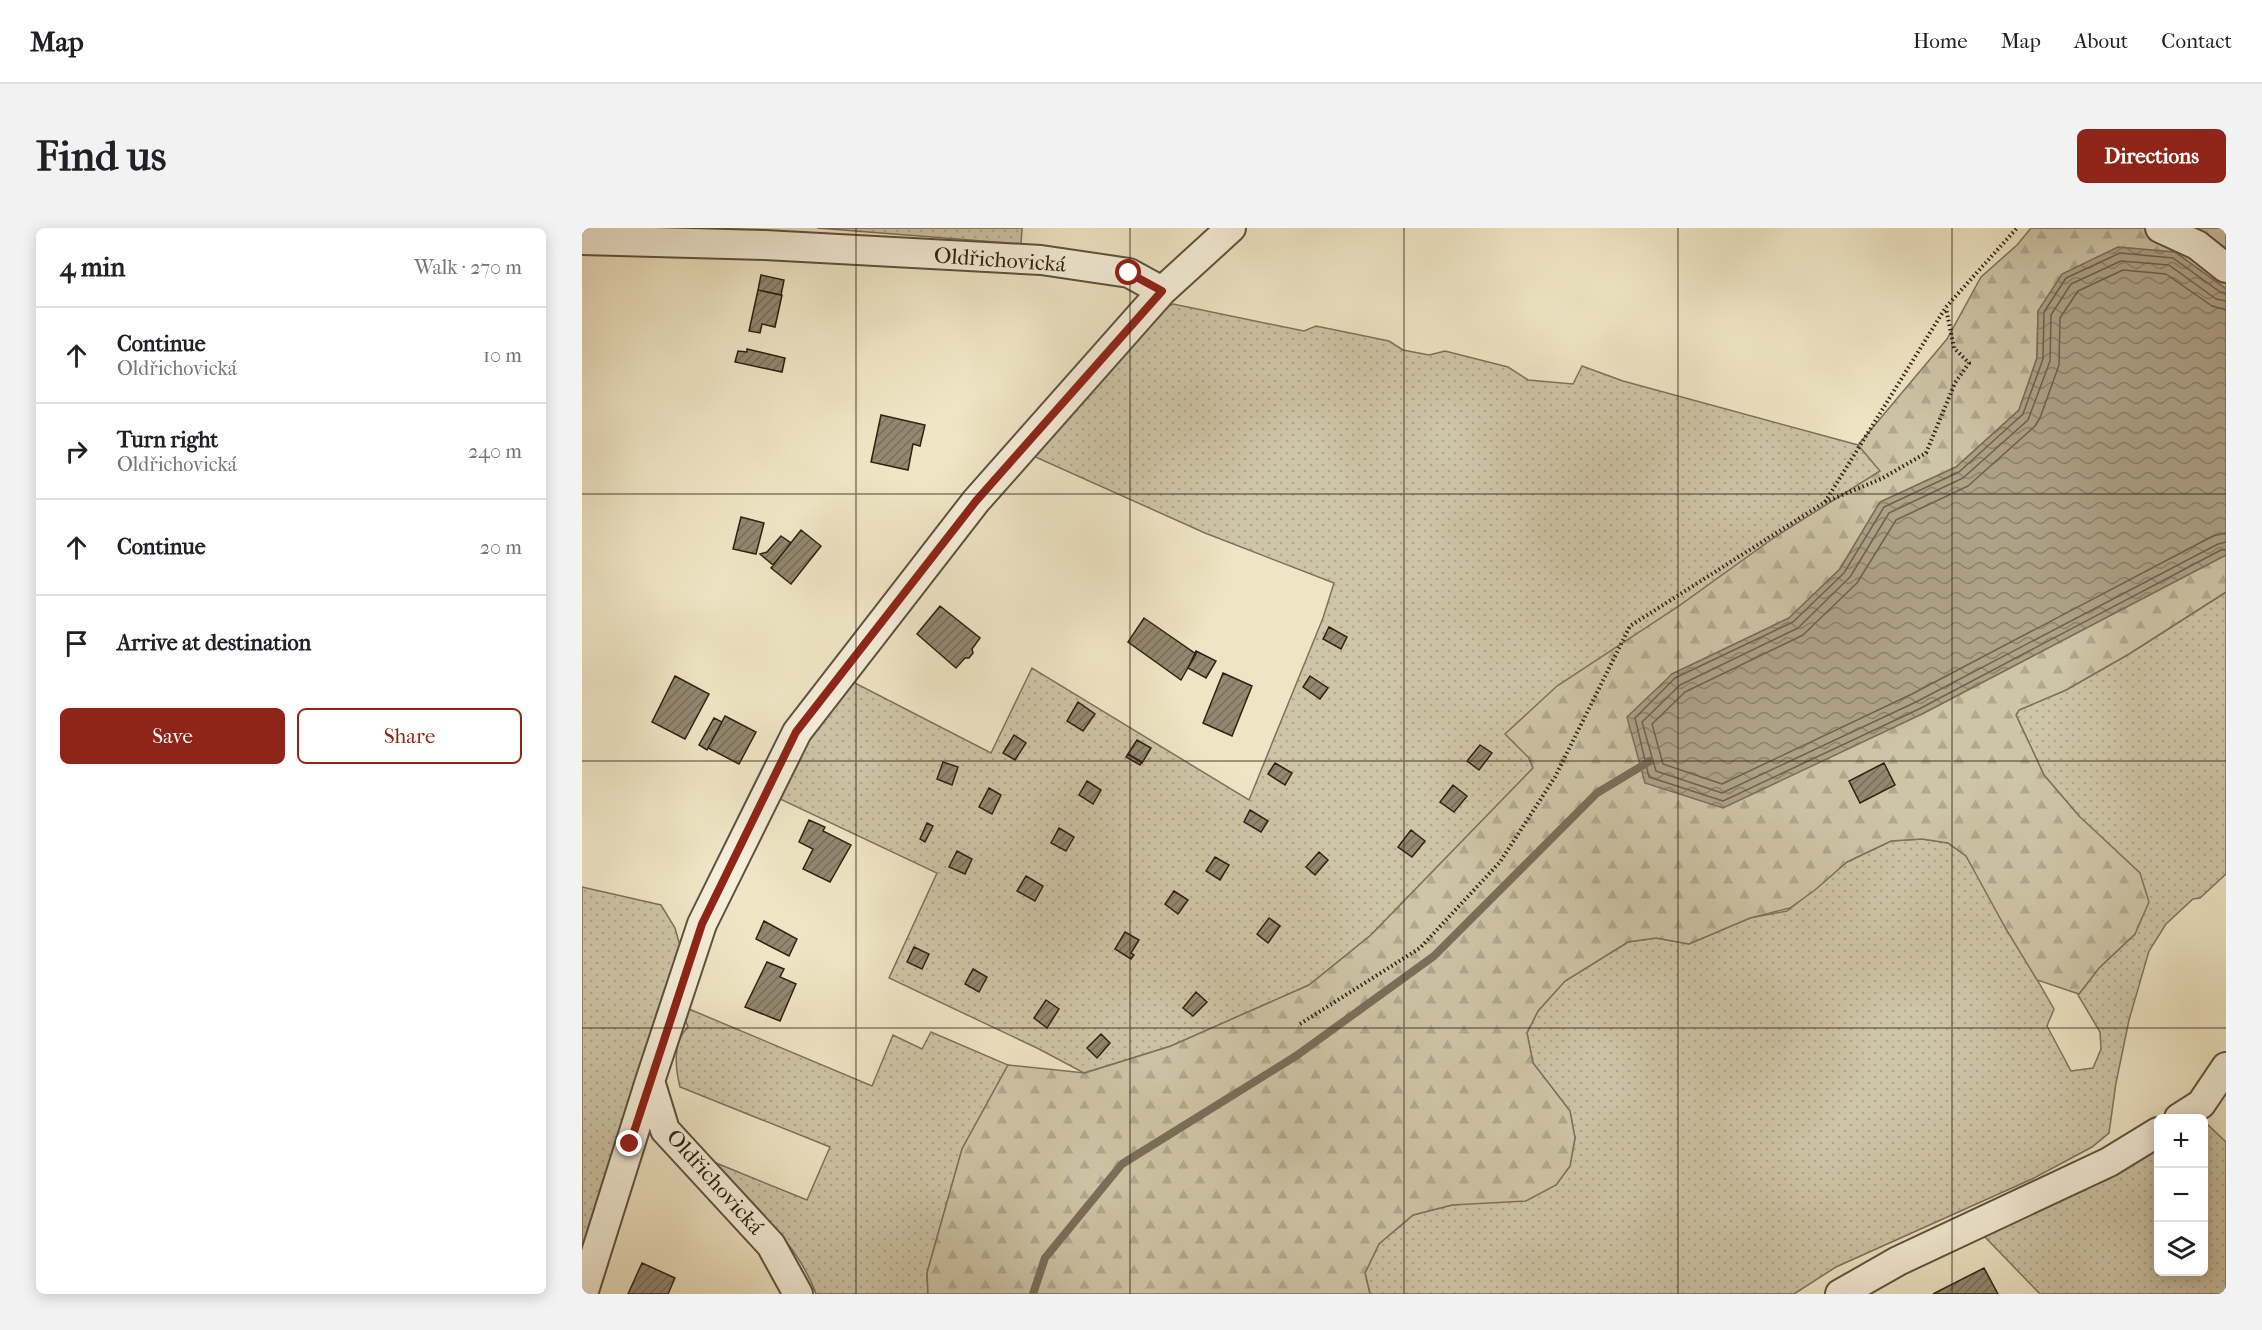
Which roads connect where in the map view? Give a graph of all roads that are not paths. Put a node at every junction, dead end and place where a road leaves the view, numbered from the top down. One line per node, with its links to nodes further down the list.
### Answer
1 (1231, 228): 5 (street)
2 (2160, 228): 4 (street)
3 (582, 240): 5 (street, Oldřichovická)
4 (2226, 268)
5 (1162, 291): 7 (street)
6 (2226, 1067): 8 (street)
7 (650, 1080): 10 (street); 11 (street, Oldřichovická)
8 (2186, 1114)
9 (2154, 1134): 12 (street)
10 (583, 1294)
11 (798, 1294)
12 (1840, 1294)

